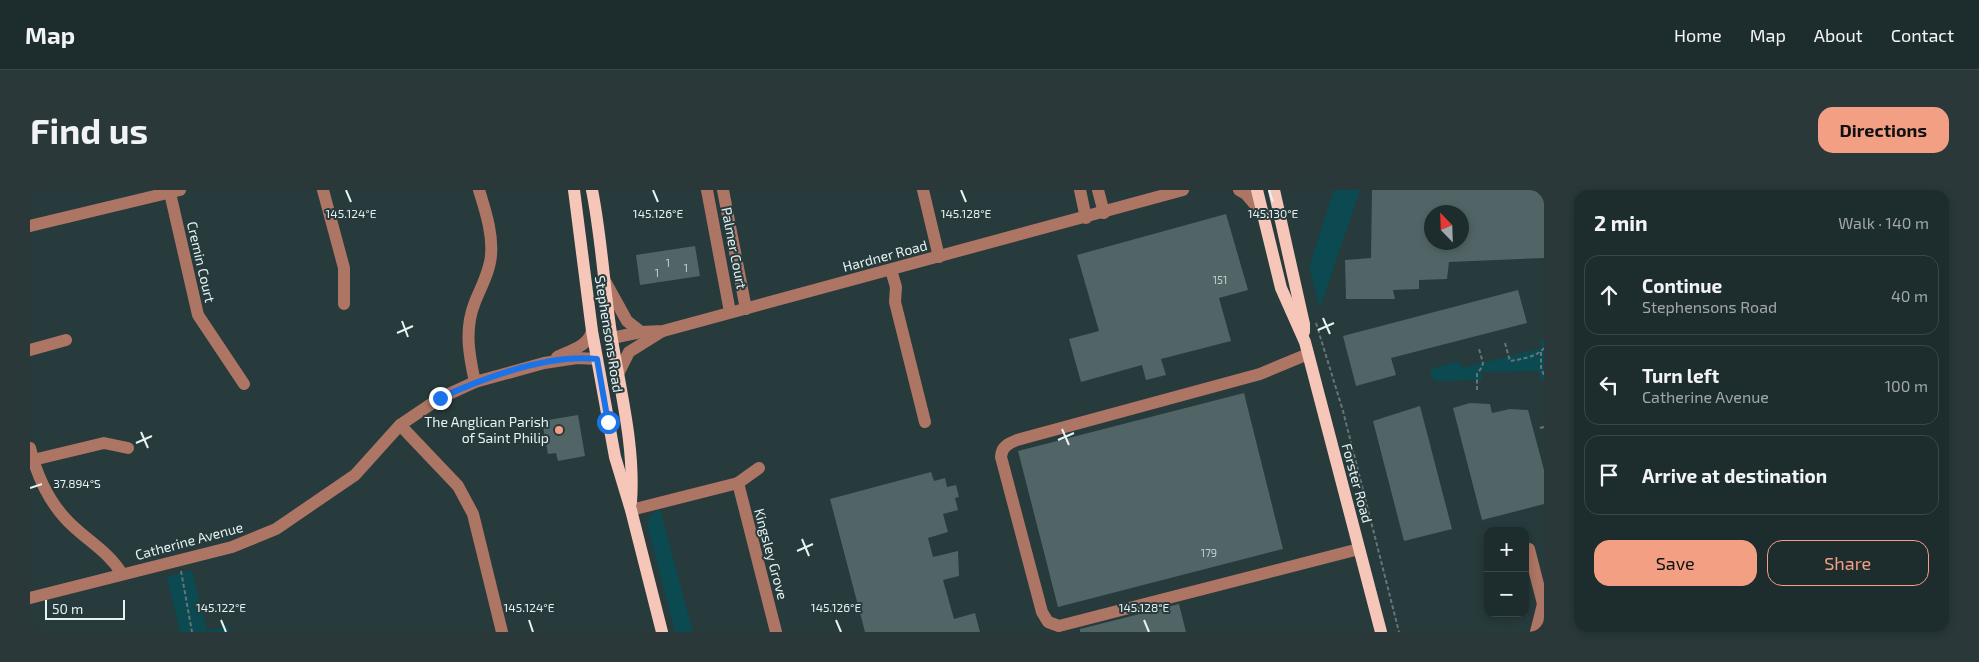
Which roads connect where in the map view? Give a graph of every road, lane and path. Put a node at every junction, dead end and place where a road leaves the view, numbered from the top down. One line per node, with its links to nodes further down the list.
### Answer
1 (323, 190): 23 (street)
2 (479, 190): 42 (street)
3 (574, 190): 27 (main road, Stephensons Road)
4 (592, 190): 22 (main road, Stephensons Road)
5 (707, 190): 25 (street, Palmer Court)
6 (723, 190): 24 (street, Palmer Court)
7 (923, 190): 20 (street)
8 (1080, 190): 18 (street)
9 (1098, 190): 16 (street)
10 (1183, 190): 15 (street, Hardner Road)
11 (1239, 190): 17 (street)
12 (1257, 190): 17 (main road, Forster Road)
13 (1274, 190): 33 (main road, Forster Road)
14 (175, 191): 19 (street); 43 (street, Cremin Court)
15 (1167, 192): 16 (street, Hardner Road)
16 (1104, 213): 18 (street, Hardner Road)
17 (1263, 214): 33 (main road, Forster Road)
18 (1086, 218): 20 (street, Hardner Road)
19 (30, 226)
20 (939, 257): 21 (street, Hardner Road)
21 (891, 270): 24 (street, Hardner Road); 45 (street)
22 (606, 283): 29 (street); 30 (main road, Stephensons Road)
23 (344, 304)
24 (746, 308): 25 (street, Hardner Road)
25 (730, 312): 28 (street, Hardner Road)
26 (1315, 320): 65 (path)
27 (592, 331): 38 (main road, Stephensons Road); 39 (street, Catherine Avenue)
28 (664, 331): 29 (street, Hardner Road); 40 (street)
29 (641, 332): 30 (street, Hardner Road)
30 (612, 338): 38 (main road); 40 (main road, Stephensons Road)
31 (66, 340): 36 (street)
32 (1505, 343): 37 (path)
33 (1306, 348): 54 (main road, Forster Road); 54 (street)
34 (1544, 348): 37 (path)
35 (1479, 349): 44 (path)
36 (30, 350)
37 (1541, 352): 41 (path)
38 (597, 359): 39 (street, Catherine Avenue); 53 (main road, Stephensons Road)
39 (544, 363): 42 (street, Catherine Avenue)
40 (618, 374): 53 (main road, Stephensons Road)
41 (1544, 375)
42 (475, 382): 46 (street, Catherine Avenue)
43 (244, 384)
44 (1477, 390)
45 (925, 422)
46 (400, 425): 56 (street, Catherine Avenue); 60 (street)
47 (1544, 427): 48 (path)
48 (1540, 428)
49 (128, 448): 50 (street)
50 (32, 454): 57 (street)
51 (759, 468): 52 (street)
52 (738, 484): 53 (street); 63 (street, Kingsley Grove)
53 (631, 510): 62 (main road, Stephensons Road)
54 (1359, 549): 64 (main road, Forster Road)
55 (1529, 549): 59 (street)
56 (179, 561): 57 (street, Catherine Avenue); 61 (path)
57 (122, 574): 58 (street, Catherine Avenue)
58 (30, 598)
59 (1544, 604): 66 (street)
60 (500, 631)
61 (192, 632)
62 (662, 632)
63 (776, 632)
64 (1381, 632)
65 (1399, 632)
66 (1536, 632)

